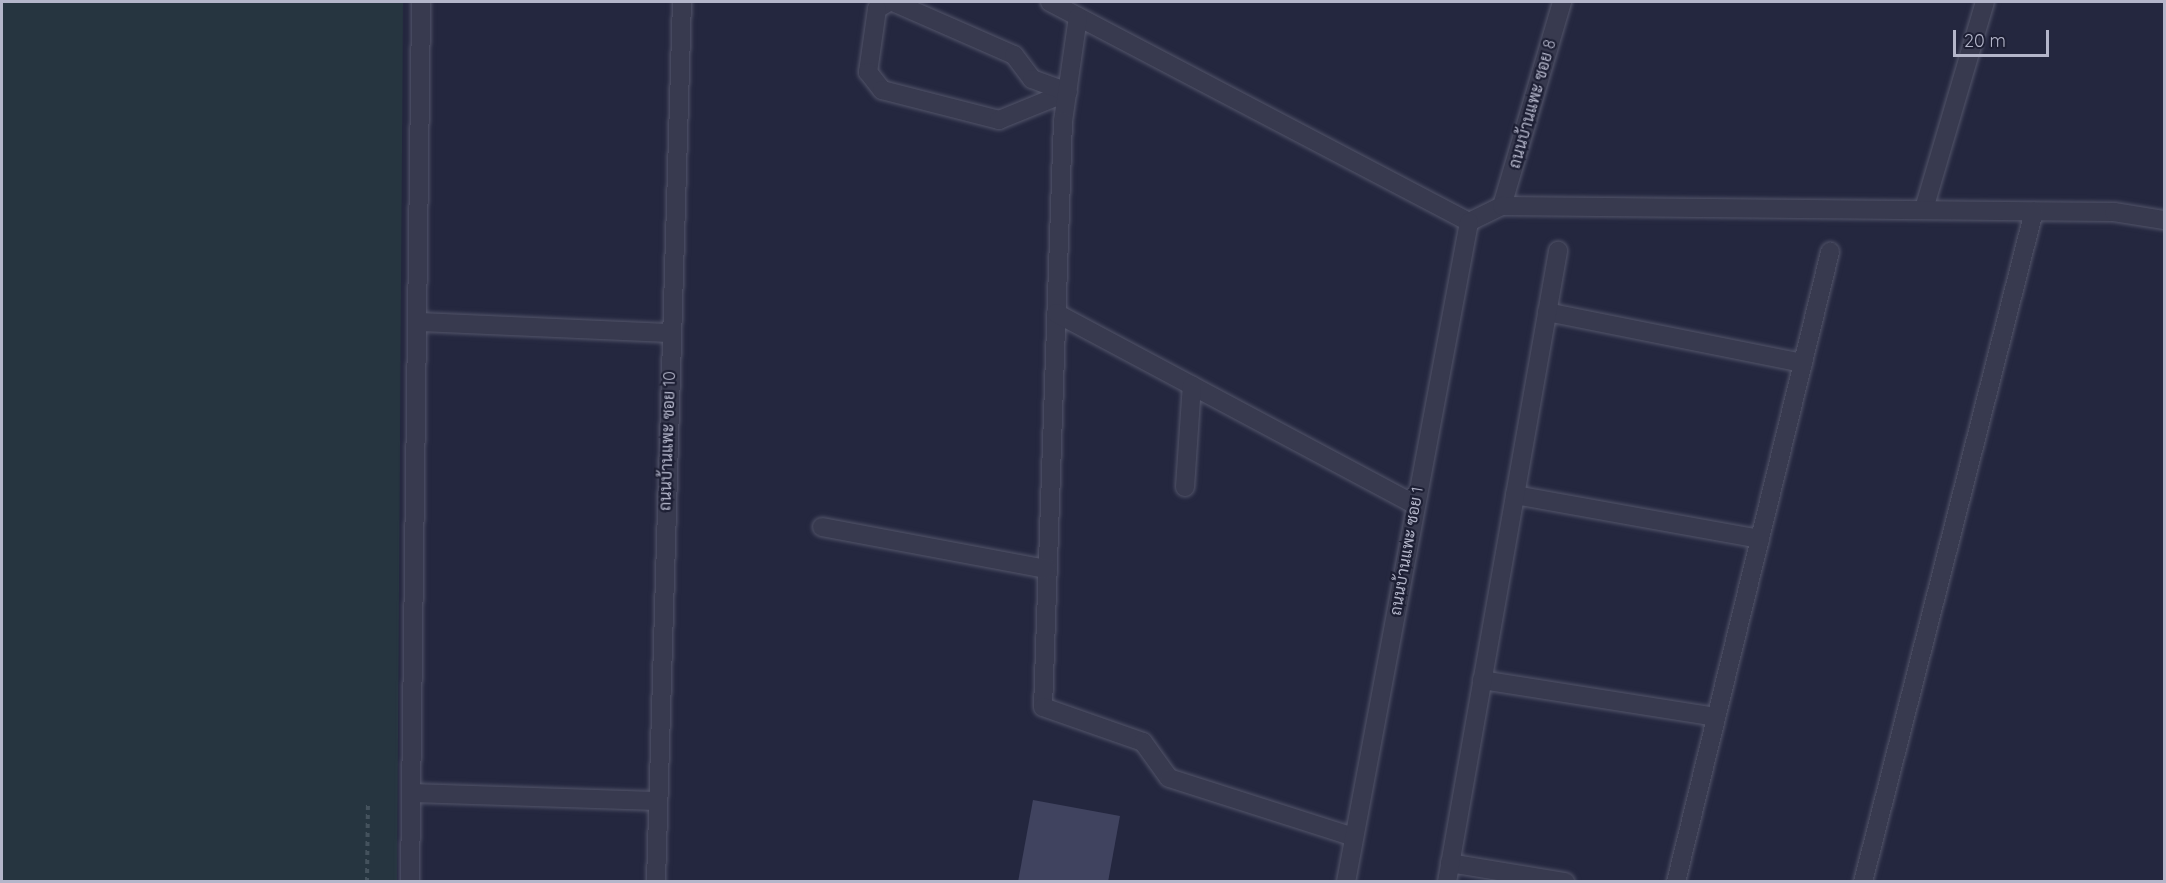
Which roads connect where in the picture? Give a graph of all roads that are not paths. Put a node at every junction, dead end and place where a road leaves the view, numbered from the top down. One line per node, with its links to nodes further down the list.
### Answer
1 (421, 2): 18 (street)
2 (682, 2): 19 (street, ถนนบ้านแพะ ซอย 10)
3 (891, 2): 8 (street); 8 (street)
4 (1050, 2): 7 (street)
5 (1562, 2): 9 (street, ถนนบ้านแพะ ซอย 8)
6 (1986, 2): 10 (street)
7 (1078, 17): 8 (street); 13 (street)
8 (1068, 92): 17 (street)
9 (1502, 206): 10 (street); 13 (street)
10 (1924, 209): 11 (street)
11 (2034, 211): 12 (street); 40 (street)
12 (2164, 220)
13 (1469, 222): 24 (street, ถนนบ้านแพะ ซอย 1)
14 (1558, 251): 16 (street)
15 (1830, 252): 20 (street)
16 (1546, 312): 20 (street); 23 (street)
17 (1056, 313): 21 (street); 27 (street)
18 (418, 322): 19 (street); 30 (street)
19 (671, 333): 31 (street, ถนนบ้านแพะ ซอย 10)
20 (1803, 363): 26 (street)
21 (1192, 386): 22 (street); 24 (street)
22 (1185, 487)
23 (1515, 495): 26 (street); 28 (street)
24 (1414, 504): 32 (street, ถนนบ้านแพะ ซอย 1)
25 (822, 528): 27 (street)
26 (1760, 539): 29 (street)
27 (1047, 569): 32 (street)
28 (1482, 680): 29 (street); 33 (street)
29 (1716, 717): 39 (street)
30 (413, 793): 31 (street); 34 (street)
31 (655, 801): 35 (street, ถนนบ้านแพะ ซอย 10)
32 (1354, 837): 36 (street, ถนนบ้านแพะ ซอย 1)
33 (1450, 863): 37 (street); 38 (street)
34 (410, 882)
35 (656, 882)
36 (1347, 882)
37 (1447, 882)
38 (1565, 882)
39 (1676, 882)
40 (1863, 882)

